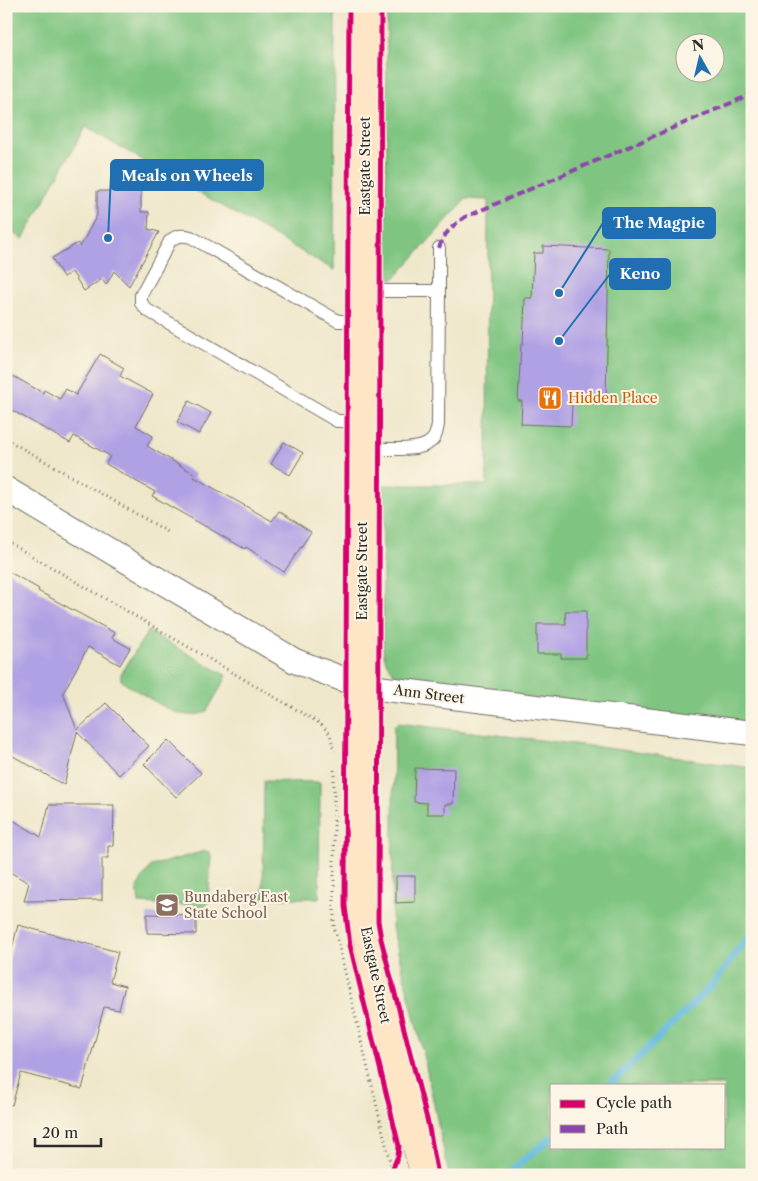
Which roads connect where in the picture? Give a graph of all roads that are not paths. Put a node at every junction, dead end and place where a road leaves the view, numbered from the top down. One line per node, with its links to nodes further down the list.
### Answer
1 (365, 6): 3 (street, Eastgate Street)
2 (439, 248): 4 (lane)
3 (364, 291): 4 (lane); 5 (street, Eastgate Street)
4 (439, 291): 6 (lane)
5 (364, 321): 6 (street, Eastgate Street); 6 (lane)
6 (363, 434): 8 (street, Eastgate Street)
7 (6, 489): 8 (street, Ann Street)
8 (361, 686): 9 (street, Ann Street); 10 (street, Eastgate Street)
9 (752, 733)
10 (412, 1130): 11 (street, Eastgate Street); 12 (street, Eastgate Street)
11 (400, 1169)
12 (424, 1175)

